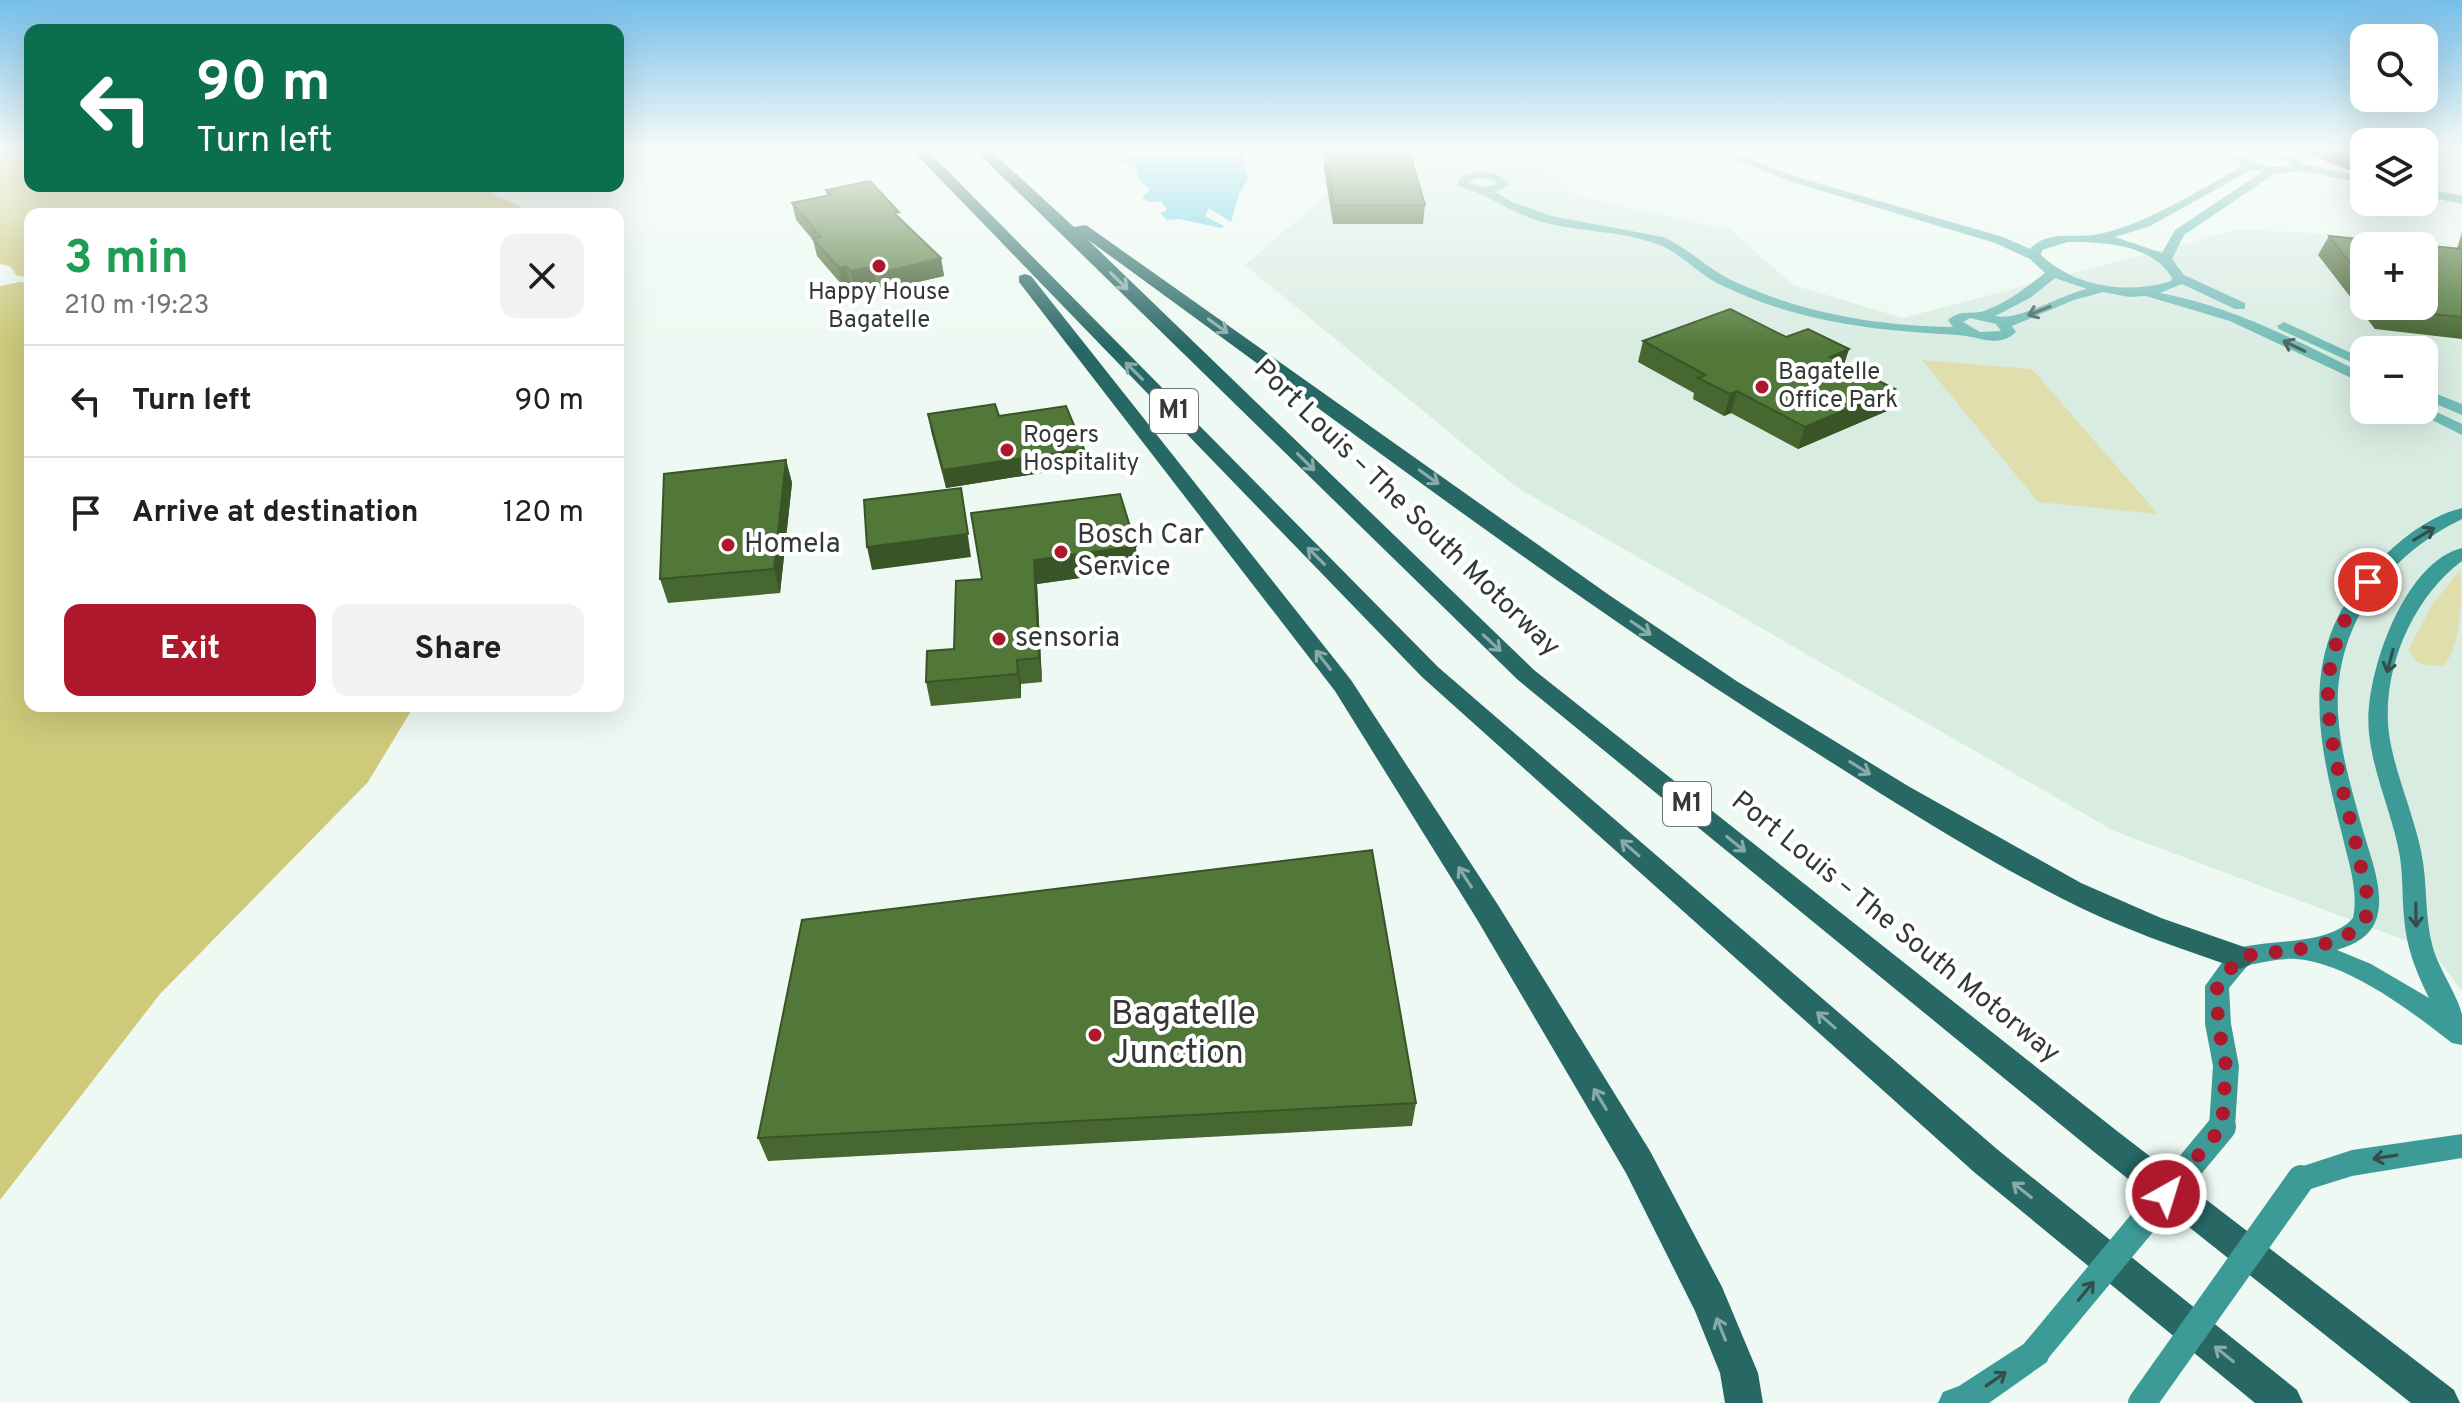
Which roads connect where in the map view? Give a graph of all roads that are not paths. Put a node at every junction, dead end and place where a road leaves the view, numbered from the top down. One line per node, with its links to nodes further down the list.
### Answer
1 (974, 215): 33 (highway, one-way to 1)
2 (981, 215): 36 (highway, M1, one-way to 2)
3 (1054, 215): 37 (highway, Port Louis – The South Motorway / M1, one-way to 37)
4 (1062, 215): 30 (highway, one-way to 30)
5 (1530, 215): 20 (street)
6 (1919, 215): 9 (street)
7 (2160, 215): 10 (street)
8 (2205, 215): 13 (street)
9 (1959, 227): 11 (street); 12 (street)
10 (2095, 238): 11 (street); 13 (street)
11 (2057, 239): 12 (street)
12 (2035, 256): 14 (street)
13 (2165, 260): 15 (street)
14 (2053, 273): 16 (street); 18 (street)
15 (2179, 278): 17 (street); 21 (street)
16 (2105, 290): 17 (street); 19 (street, one-way to 19)
17 (2129, 293): 22 (street, one-way to 17)
18 (1986, 315): 19 (street); 20 (street)
19 (2006, 324): 20 (street)
20 (1966, 331)
21 (2350, 357)
22 (2350, 374)
23 (2438, 399): 24 (street)
24 (2462, 410)
25 (2438, 418): 26 (street)
26 (2462, 430)
27 (2462, 513): 29 (main road, one-way to 27)
28 (2462, 553): 31 (main road, one-way to 31)
29 (2301, 949): 30 (main road); 31 (main road)
30 (2240, 957): 34 (main road, one-way to 30, bridge)
31 (2462, 1036)
32 (2462, 1146): 35 (main road, one-way to 35, bridge)
33 (1744, 1403)
34 (1954, 1403)
35 (2142, 1403)
36 (2284, 1403)
37 (2441, 1403)

